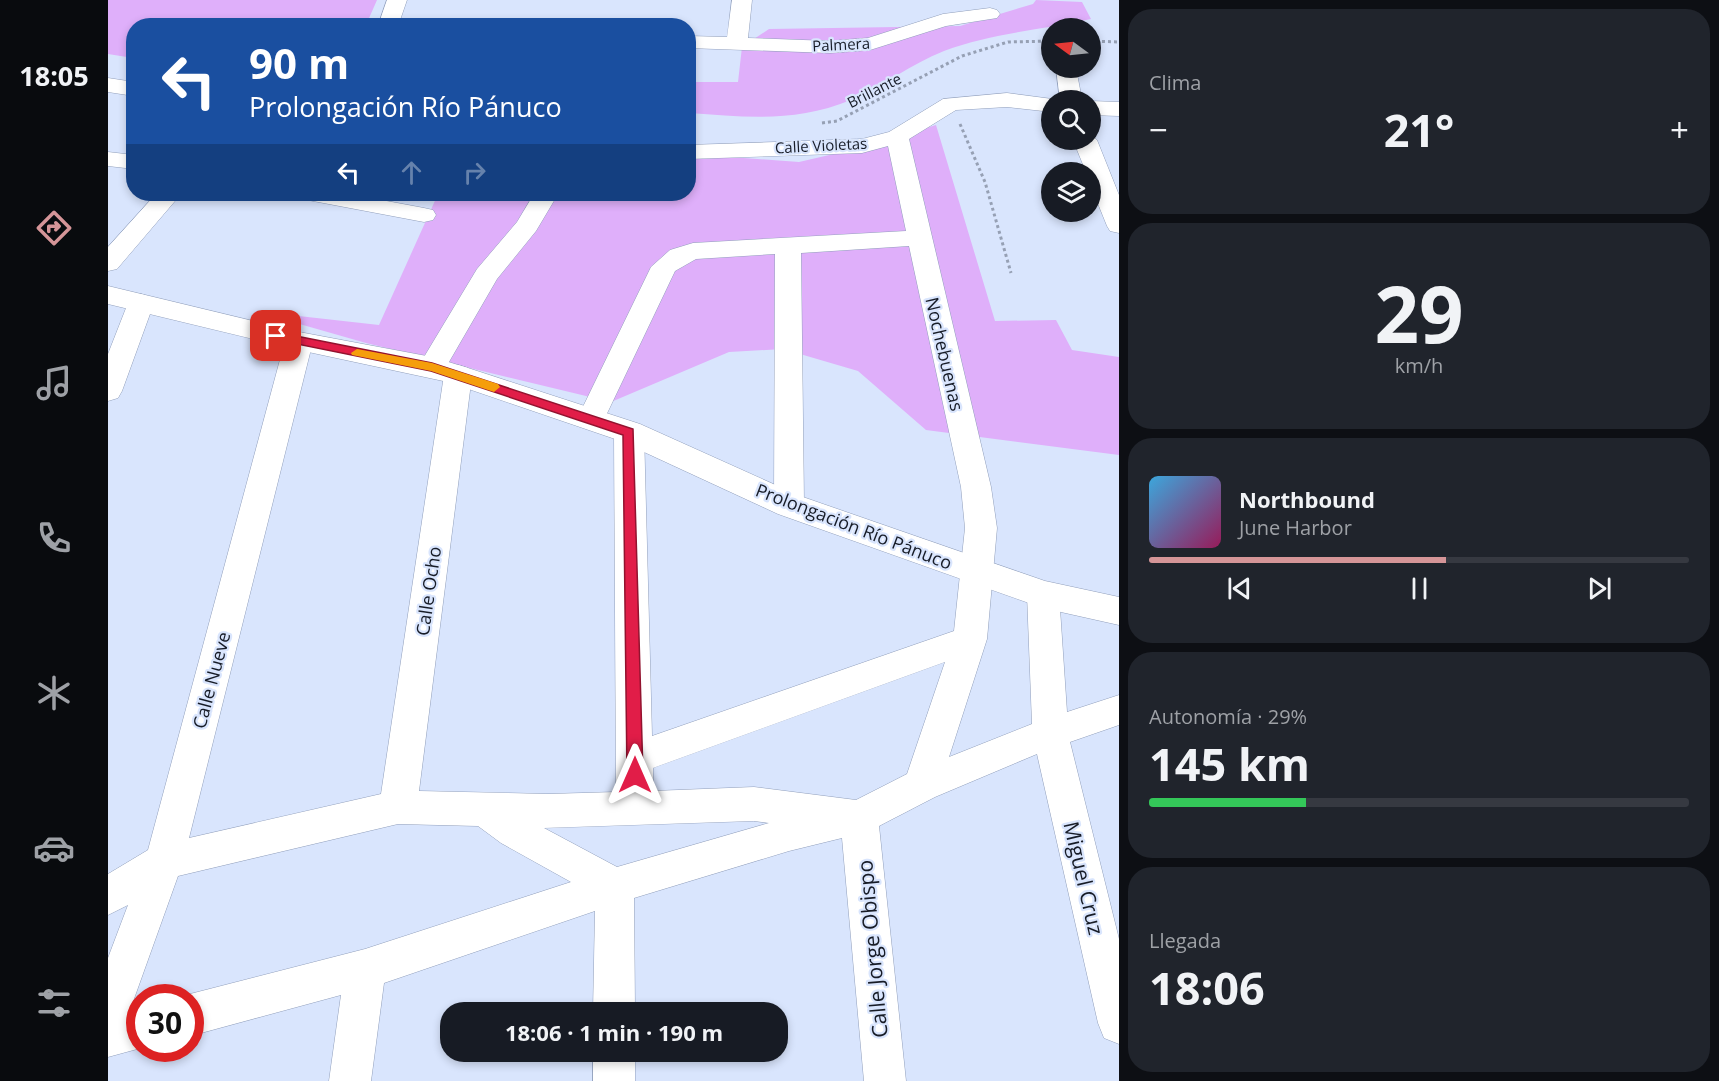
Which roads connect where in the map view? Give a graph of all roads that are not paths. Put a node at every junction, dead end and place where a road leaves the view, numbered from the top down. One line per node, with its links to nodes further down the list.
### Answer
1 (397, 0): 4 (street)
2 (742, 0): 6 (street)
3 (990, 14): 6 (street, Palmera)
4 (391, 18)
5 (696, 42): 6 (street, Palmera)
6 (737, 44)
7 (108, 86): 8 (street)
8 (126, 88)
9 (1041, 104): 12 (street, Calle Violetas)
10 (1101, 108): 11 (street)
11 (1119, 109)
12 (897, 137): 14 (street, Calle Violetas); 22 (street, Nochebuenas)
13 (1089, 150): 21 (street)
14 (696, 152)
15 (108, 159): 16 (street)
16 (126, 161)
17 (163, 201): 24 (street)
18 (350, 201): 20 (street)
19 (542, 201): 28 (street)
20 (424, 215)
21 (1119, 226)
22 (918, 238): 23 (street); 33 (street, Nochebuenas)
23 (788, 246): 30 (street); 32 (street)
24 (108, 263)
25 (108, 295): 26 (street, Prolongación Río Pánuco)
26 (141, 303): 27 (street, Prolongación Río Pánuco); 29 (street)
27 (299, 341): 28 (street, Prolongación Río Pánuco); 45 (street, Calle Nueve)
28 (445, 371): 30 (street, Prolongación Río Pánuco); 41 (street, Calle Ocho)
29 (108, 392)
30 (591, 419): 31 (street, Prolongación Río Pánuco)
31 (629, 432): 32 (street, Prolongación Río Pánuco); 39 (street)
32 (789, 505): 33 (street, Prolongación Río Pánuco)
33 (977, 573): 34 (street, Prolongación Río Pánuco); 36 (street, Nochebuenas)
34 (1043, 594): 35 (street, Prolongación Río Pánuco); 38 (street, Miguel Cruz)
35 (1119, 612)
36 (970, 639): 39 (street); 40 (street, Nochebuenas)
37 (1119, 710): 38 (street)
38 (1050, 732): 40 (street); 52 (street, Miguel Cruz)
39 (635, 758): 42 (street)
40 (922, 785): 44 (street)
41 (398, 807): 43 (street); 45 (street)
42 (634, 808): 43 (street); 44 (street)
43 (487, 811): 46 (street)
44 (859, 817): 46 (street); 58 (street, Calle Jorge Obispo)
45 (164, 861): 47 (street); 51 (street, Calle Nueve)
46 (615, 886): 48 (street); 49 (street)
47 (108, 896)
48 (365, 969): 50 (street); 56 (street)
49 (615, 1002)
50 (204, 1011)
51 (108, 1013)
52 (1119, 1023)
53 (126, 1032): 54 (street)
54 (108, 1036)
55 (614, 1062): 57 (street)
56 (350, 1081)
57 (614, 1081)
58 (885, 1081)

